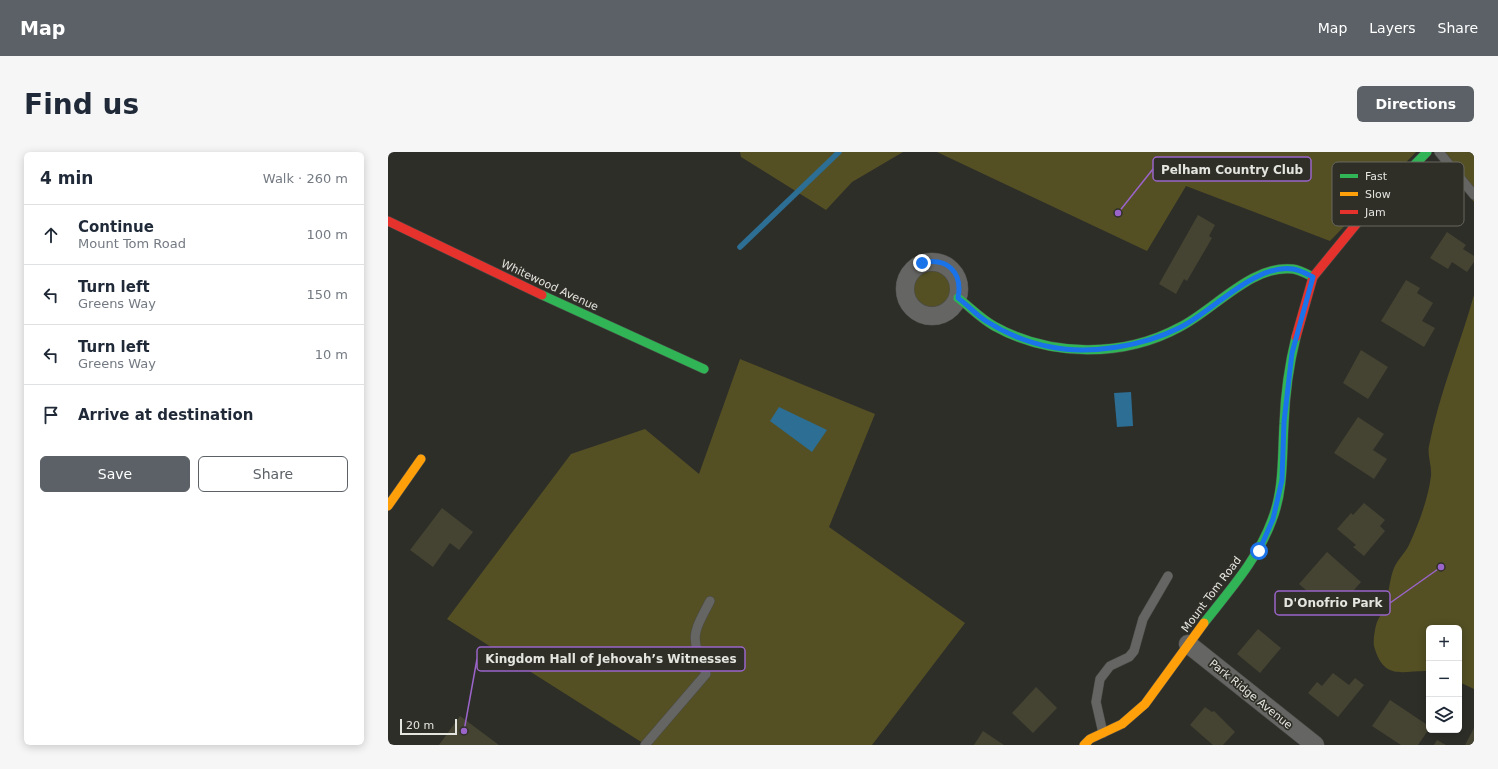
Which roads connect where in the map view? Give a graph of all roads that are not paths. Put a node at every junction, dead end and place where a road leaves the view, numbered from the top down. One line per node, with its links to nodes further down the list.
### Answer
1 (1427, 152): 3 (street, Mount Tom Road)
2 (1439, 152): 4 (lane)
3 (1417, 162)
4 (1447, 162)
5 (1464, 182): 6 (lane)
6 (1474, 194)
7 (388, 221): 11 (street, Whitewood Avenue)
8 (1355, 226): 9 (street, Mount Tom Road)
9 (1313, 277): 10 (street); 16 (street, Mount Tom Road)
10 (958, 298)
11 (704, 368)
12 (421, 459): 13 (street)
13 (388, 506)
14 (1168, 576): 17 (lane)
15 (710, 601): 18 (lane)
16 (1188, 644): 17 (street, Mount Tom Road); 20 (street, Park Ridge Avenue)
17 (1103, 734): 19 (street, Mount Tom Road)
18 (645, 745)
19 (1084, 745)
20 (1315, 745)

